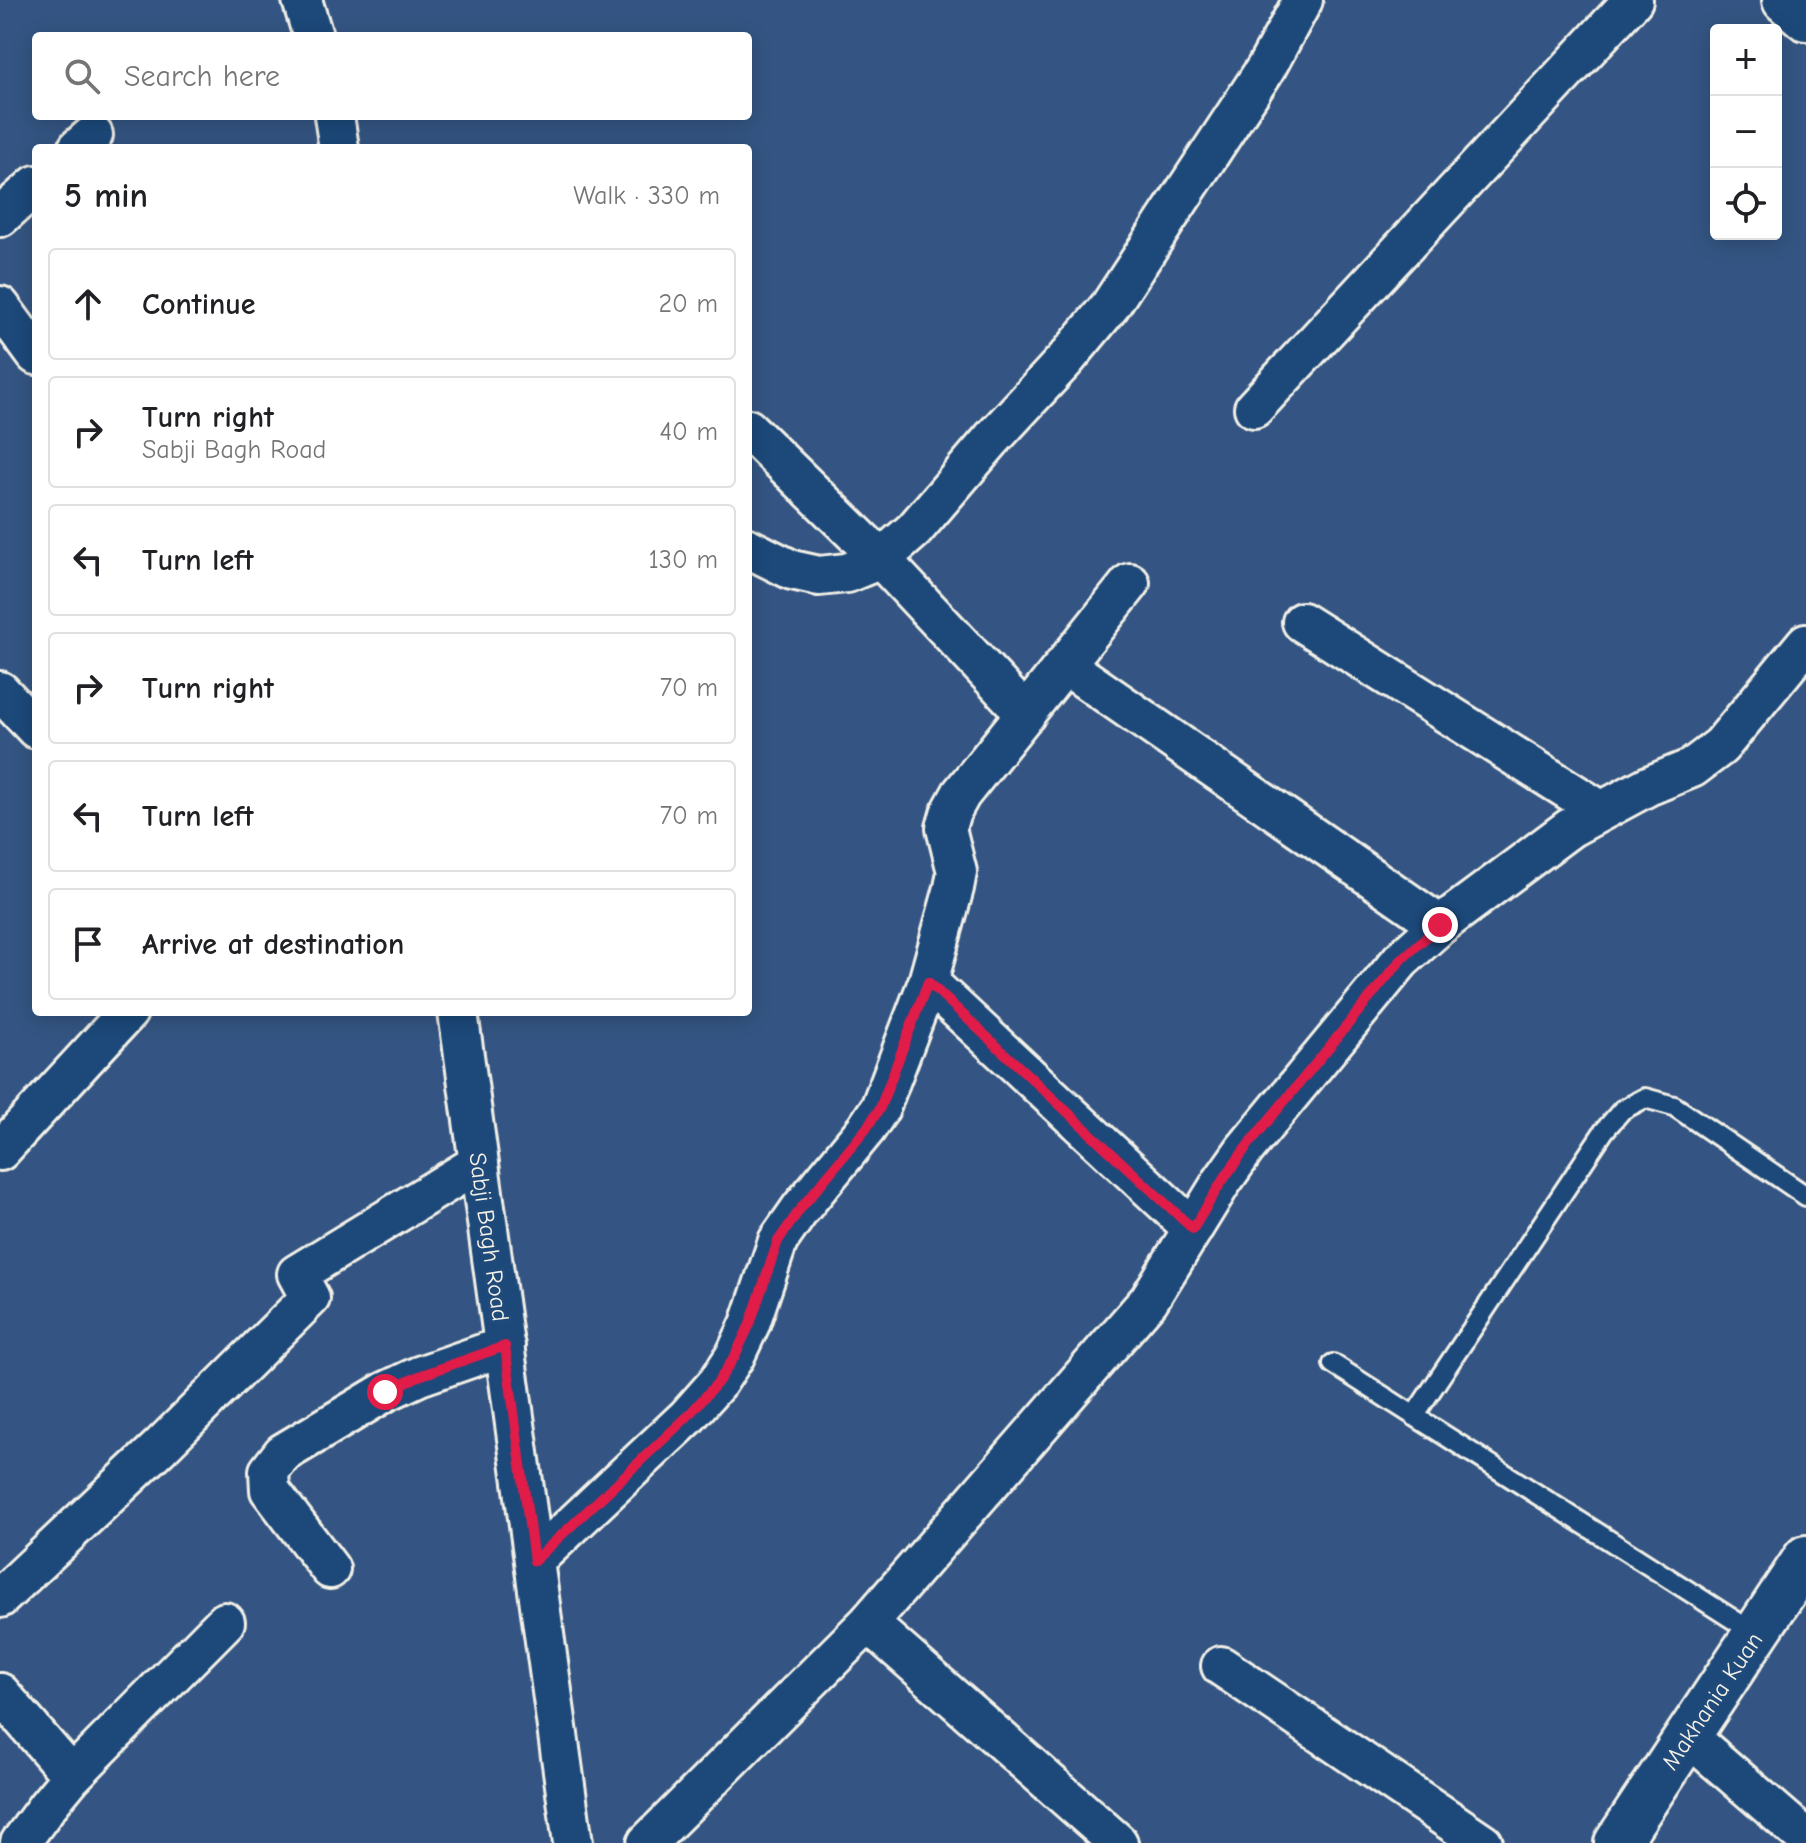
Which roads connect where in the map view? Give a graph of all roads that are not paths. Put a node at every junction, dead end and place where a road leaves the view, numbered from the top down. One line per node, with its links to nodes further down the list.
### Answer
1 (302, 0): 6 (street)
2 (1303, 0): 16 (street)
3 (1633, 0): 13 (street)
4 (1785, 0): 5 (street)
5 (1806, 18)
6 (312, 32)
7 (335, 120): 8 (street)
8 (338, 144)
9 (32, 189): 10 (street)
10 (0, 217)
11 (0, 306): 12 (street)
12 (32, 350)
13 (1254, 408)
14 (752, 433): 16 (street)
15 (752, 550): 16 (street)
16 (881, 559): 22 (street)
17 (1130, 583): 20 (street)
18 (1302, 622): 24 (street)
19 (1806, 643): 24 (street)
20 (1065, 665): 22 (street); 25 (street)
21 (0, 691): 23 (street)
22 (1026, 714): 26 (street)
23 (32, 725)
24 (1600, 810): 25 (street)
25 (1440, 925): 32 (street)
26 (928, 982): 32 (street); 37 (street)
27 (124, 1016): 29 (street)
28 (459, 1016): 30 (street, Sabji Bagh Road)
29 (0, 1151)
30 (479, 1163): 33 (street, Sabji Bagh Road); 39 (street)
31 (1806, 1196): 35 (lane)
32 (1193, 1229): 41 (street)
33 (505, 1346): 37 (street, Sabji Bagh Road); 38 (street)
34 (1333, 1364): 35 (lane)
35 (1414, 1416): 42 (lane)
36 (1806, 1558): 42 (street, Makhania Kuan)
37 (534, 1561): 49 (street, Sabji Bagh Road)
38 (330, 1569)
39 (0, 1598)
40 (225, 1622): 46 (street)
41 (868, 1623): 50 (street); 51 (street)
42 (1756, 1634): 45 (street, Makhania Kuan)
43 (1221, 1666): 52 (street)
44 (0, 1693): 46 (street)
45 (1688, 1736): 47 (street); 53 (street, Makhania Kuan)
46 (72, 1776): 48 (street)
47 (1806, 1838)
48 (20, 1843)
49 (573, 1843)
50 (647, 1843)
51 (1118, 1843)
52 (1483, 1843)
53 (1617, 1843)

